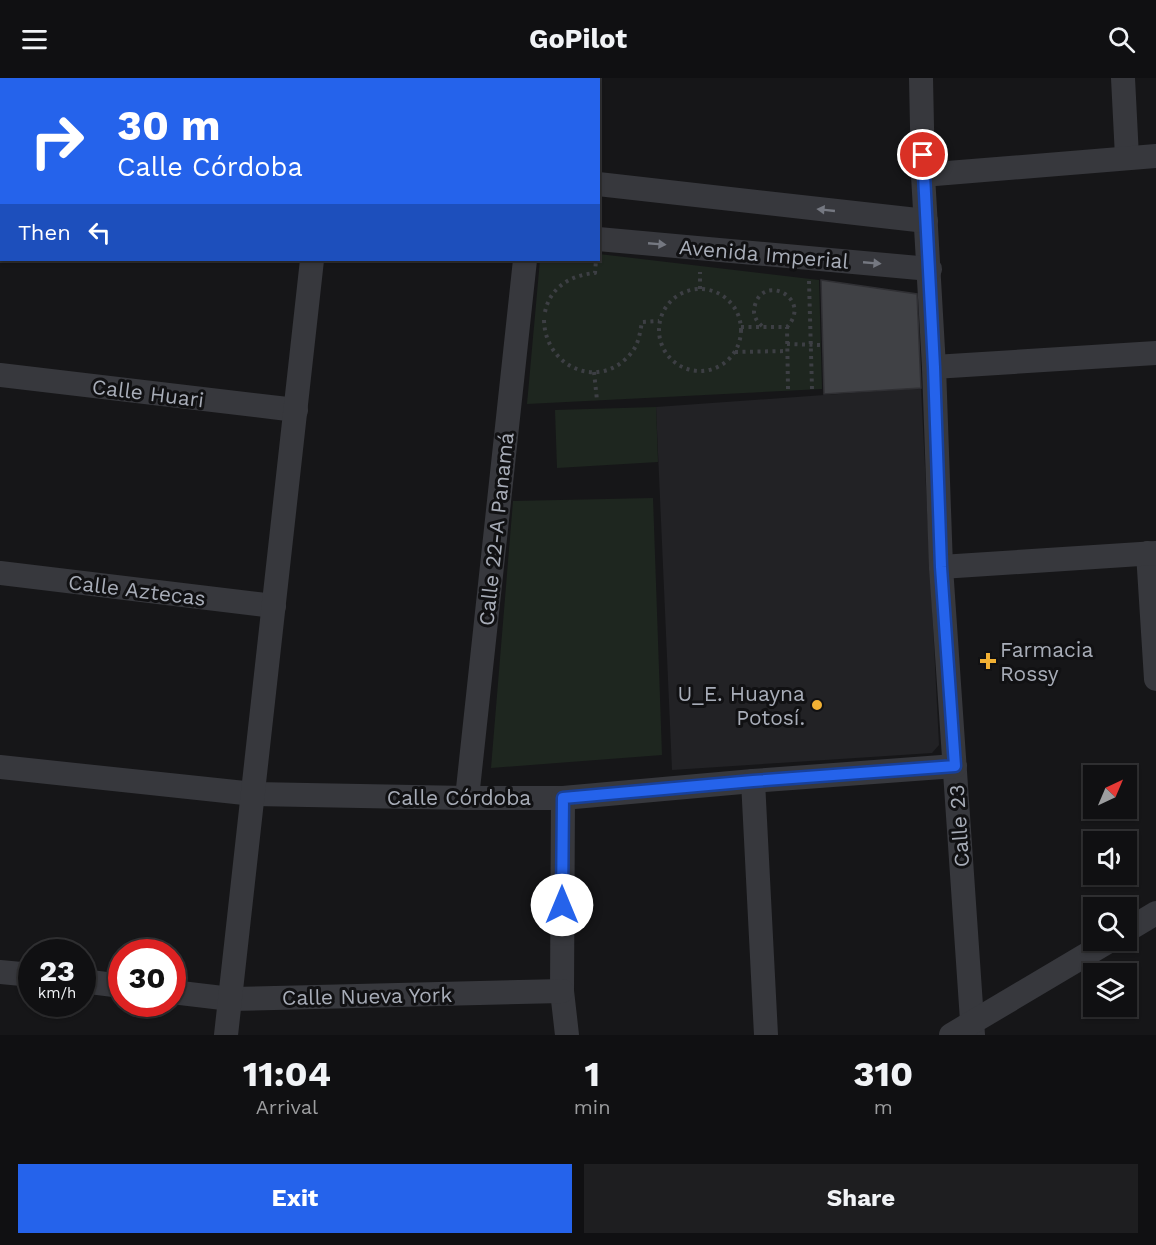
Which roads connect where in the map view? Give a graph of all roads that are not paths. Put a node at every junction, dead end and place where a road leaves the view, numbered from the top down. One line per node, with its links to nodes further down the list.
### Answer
1 (921, 78): 5 (street, Calle 23)
2 (1124, 78): 4 (street)
3 (1156, 156): 4 (street)
4 (1127, 157): 5 (street)
5 (923, 175): 7 (street, Calle 23)
6 (600, 184): 7 (street, one-way to 6)
7 (926, 221): 11 (street, Calle 23)
8 (600, 239): 11 (street, Avenida Imperial, one-way to 11)
9 (312, 261): 15 (street)
10 (525, 261): 25 (street, Calle 22-A Panamá)
11 (930, 268): 13 (street, Calle 23)
12 (1156, 353): 13 (street)
13 (934, 367): 17 (street, Calle 23)
14 (0, 375): 15 (street, Calle Huari)
15 (296, 410): 19 (street)
16 (1152, 553): 17 (street); 20 (street)
17 (941, 567): 21 (street, Calle 23)
18 (0, 573): 19 (street, Calle Aztecas)
19 (274, 606): 24 (street)
20 (1156, 679)
21 (955, 766): 23 (street, Calle Córdoba); 35 (street, Calle 23)
22 (0, 767): 24 (street, Calle Córdoba)
23 (753, 781): 26 (street, Calle Córdoba); 38 (street)
24 (254, 794): 25 (street, Calle Córdoba); 34 (street)
25 (467, 798): 26 (street, Calle Córdoba)
26 (563, 798): 32 (street)
27 (1156, 913): 28 (street)
28 (1137, 924)
29 (1094, 951): 35 (street)
30 (0, 972): 31 (street)
31 (18, 974)
32 (562, 991): 34 (street, Calle Nueva York); 37 (street)
33 (186, 994): 34 (street, Calle Nueva York)
34 (231, 999): 36 (street)
35 (973, 1029): 39 (street)
36 (226, 1035)
37 (567, 1035)
38 (766, 1035)
39 (951, 1035)

